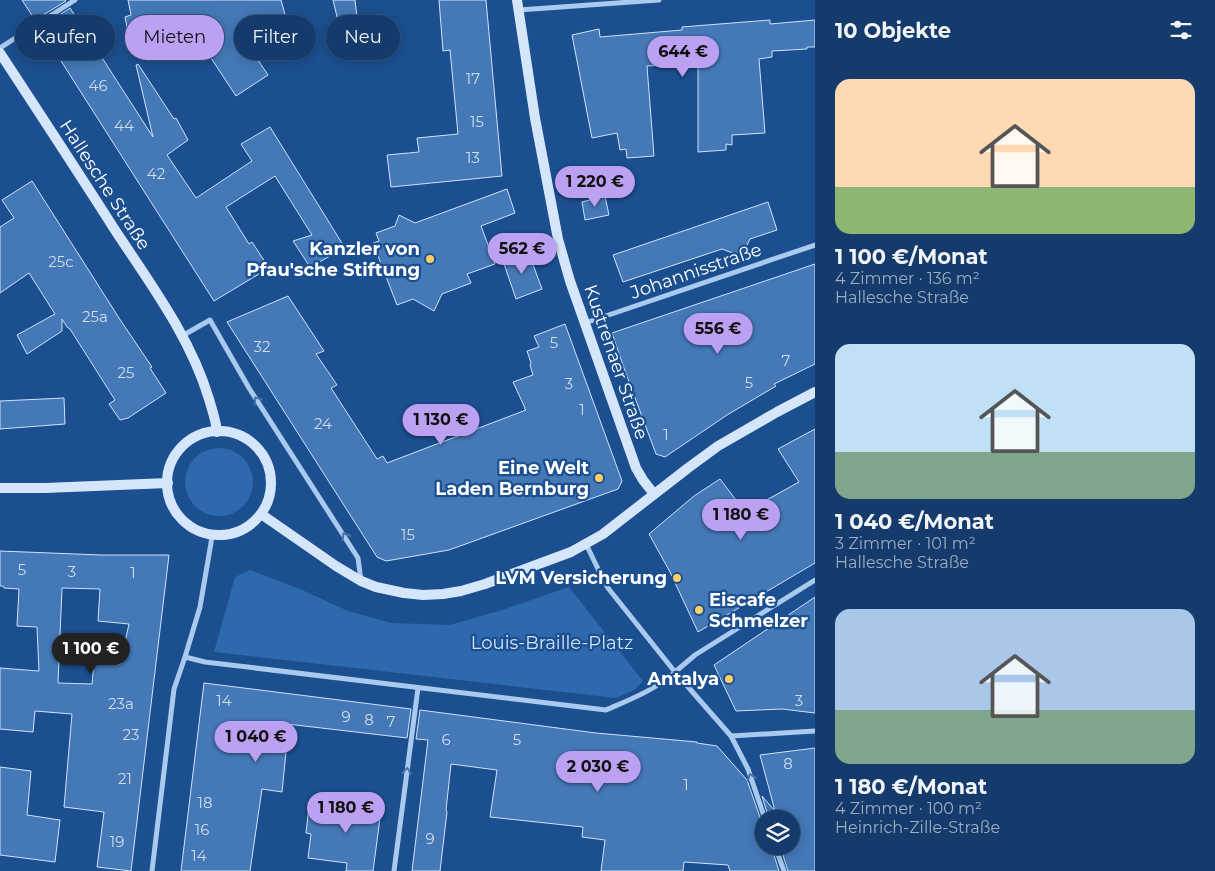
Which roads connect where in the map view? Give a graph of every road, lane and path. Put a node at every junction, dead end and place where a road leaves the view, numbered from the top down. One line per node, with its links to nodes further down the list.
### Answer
1 (75, 0): 4 (street)
2 (659, 0): 3 (street)
3 (517, 5): 7 (street, Kustrenaer Straße)
4 (0, 48)
5 (0, 53): 8 (street, Hallesche Straße)
6 (815, 245): 7 (street, Johannisstraße)
7 (585, 323): 13 (street, Kustrenaer Straße)
8 (182, 336): 10 (street, Hallesche Straße); 18 (street, one-way to 8)
9 (815, 392): 13 (street)
10 (217, 432): 11 (street); 14 (street)
11 (168, 483): 12 (street); 15 (street)
12 (0, 488)
13 (654, 494): 16 (street)
14 (261, 514): 15 (street); 18 (street)
15 (212, 534): 19 (street)
16 (586, 544): 18 (street); 20 (street)
17 (815, 580): 20 (street)
18 (361, 581)
19 (185, 657): 21 (street); 26 (street)
20 (675, 672): 21 (street); 23 (street)
21 (418, 688): 27 (street, one-way to 21)
22 (815, 731): 23 (street)
23 (732, 736): 24 (street, one-way to 23)
24 (762, 810)
25 (778, 855): 28 (street)
26 (152, 871)
27 (394, 871)
28 (784, 871)

